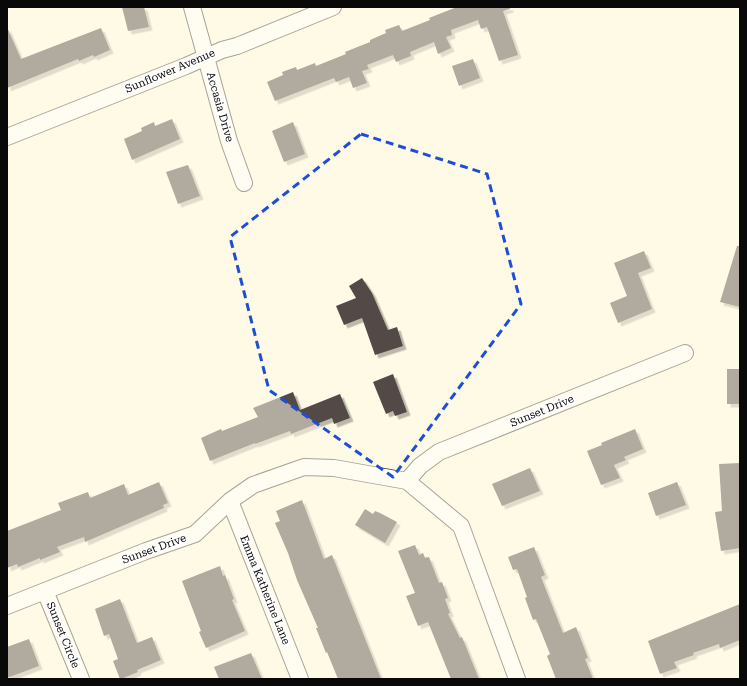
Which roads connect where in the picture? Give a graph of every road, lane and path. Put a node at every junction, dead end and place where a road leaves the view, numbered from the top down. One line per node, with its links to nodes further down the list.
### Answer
1 (192, 7): 3 (street, Accasia Drive)
2 (333, 7): 3 (street, Sunflower Avenue)
3 (206, 57): 4 (street, Sunflower Avenue); 5 (street, Accasia Drive)
4 (7, 137)
5 (244, 183)
6 (685, 353): 7 (street, Sunset Drive)
7 (407, 481): 8 (street, Sunset Drive); 13 (street, Sunset Drive)
8 (230, 501): 9 (street, Sunset Drive); 12 (street, Emma Katherine Lane)
9 (46, 591): 10 (street, Sunset Drive); 11 (street, Sunset Circle)
10 (7, 606)
11 (81, 679)
12 (300, 679)
13 (517, 679)

